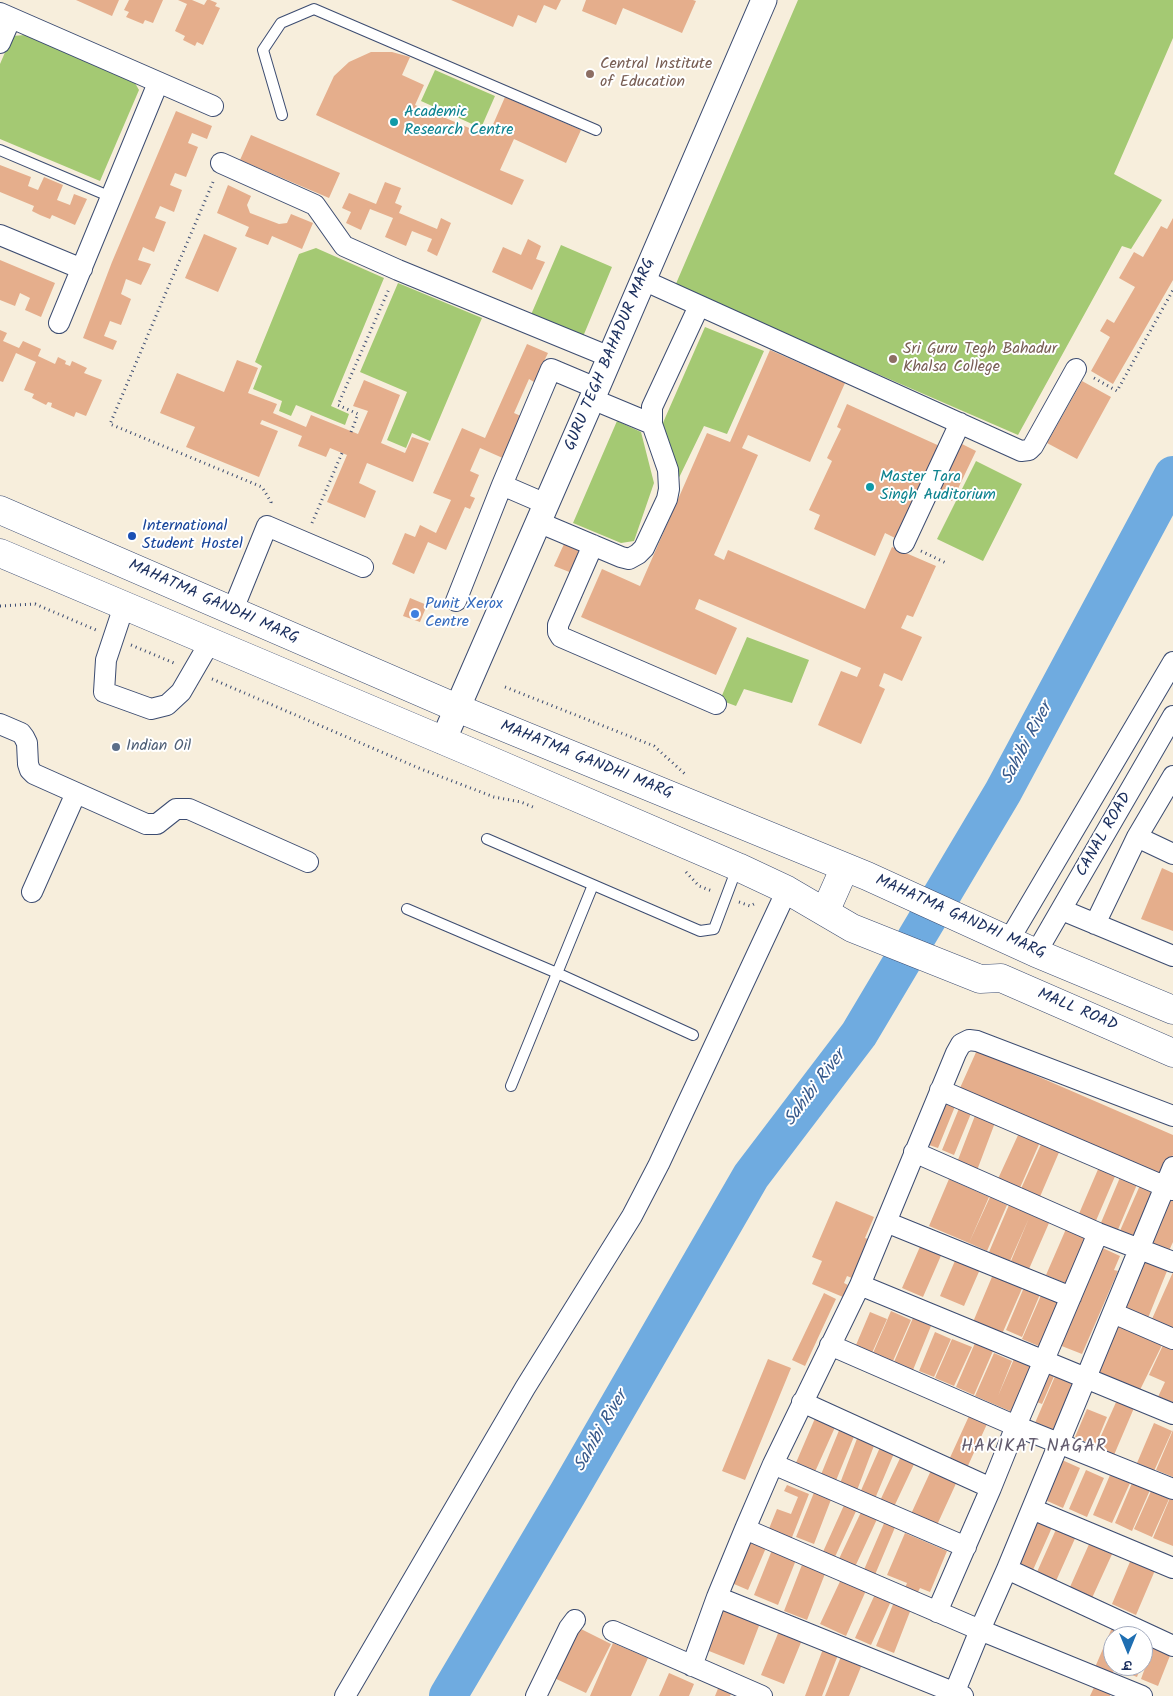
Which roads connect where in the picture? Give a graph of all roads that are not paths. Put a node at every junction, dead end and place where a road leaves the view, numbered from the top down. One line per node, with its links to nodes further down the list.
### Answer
1 (764, 0): 13 (street, GURU TEGH BAHADUR MARG)
2 (5, 16): 3 (street); 4 (street)
3 (0, 43)
4 (158, 83): 5 (street); 10 (street)
5 (213, 106)
6 (282, 115): 7 (lane)
7 (596, 130)
8 (0, 150): 10 (lane)
9 (221, 163): 16 (street)
10 (111, 197): 12 (street)
11 (0, 235): 12 (street)
12 (82, 269): 15 (street)
13 (644, 280): 14 (street); 16 (street, GURU TEGH BAHADUR MARG)
14 (699, 306): 19 (street); 20 (street)
15 (59, 323)
16 (610, 357): 18 (street, GURU TEGH BAHADUR MARG)
17 (1076, 369): 19 (street)
18 (594, 394): 20 (street); 21 (street); 23 (street, GURU TEGH BAHADUR MARG)
19 (960, 423): 24 (street)
20 (652, 424): 25 (street)
21 (502, 485): 23 (street); 28 (street)
22 (0, 510): 30 (main road, MAHATMA GANDHI MARG)
23 (542, 513): 25 (street); 34 (street, GURU TEGH BAHADUR MARG)
24 (904, 543)
25 (593, 545): 33 (street)
26 (0, 554): 29 (main road)
27 (363, 566): 30 (street)
28 (456, 601)
29 (124, 606): 31 (main road); 31 (street)
30 (232, 612): 34 (main road, MAHATMA GANDHI MARG)
31 (210, 642): 37 (main road)
32 (1173, 662): 53 (street)
33 (716, 704)
34 (457, 708): 37 (street, GURU TEGH BAHADUR MARG); 45 (main road, MAHATMA GANDHI MARG)
35 (1173, 716): 50 (street, CANAL ROAD)
36 (0, 724): 39 (street)
37 (443, 741): 44 (main road)
38 (1173, 776): 40 (street)
39 (76, 793): 43 (street); 48 (street)
40 (1137, 837): 42 (street); 52 (street)
41 (487, 839): 46 (lane)
42 (1173, 854)
43 (308, 862)
44 (738, 867): 46 (lane); 47 (main road)
45 (856, 871): 51 (main road); 53 (main road, MAHATMA GANDHI MARG)
46 (593, 885): 56 (lane)
47 (787, 890): 51 (main road); 97 (street)
48 (32, 892)
49 (407, 909): 56 (lane)
50 (1062, 910): 52 (street); 54 (street, CANAL ROAD)
51 (825, 912): 59 (main road, MALL ROAD)
52 (1095, 924): 55 (street)
53 (1001, 936): 54 (main road, MAHATMA GANDHI MARG)
54 (1036, 953): 57 (main road, MAHATMA GANDHI MARG)
55 (1173, 956)
56 (558, 973): 58 (lane); 60 (lane)
57 (1173, 1010)
58 (693, 1035)
59 (1173, 1053)
60 (511, 1086)
61 (940, 1090): 62 (street); 63 (street); 65 (street)
62 (1173, 1116)
63 (914, 1152): 66 (street); 67 (street)
64 (1173, 1167): 65 (street)
65 (1169, 1188): 68 (street)
66 (886, 1222): 70 (street); 71 (street)
67 (1098, 1233): 68 (street); 71 (street)
68 (1139, 1248): 69 (street); 72 (street)
69 (1173, 1262)
70 (860, 1285): 74 (street); 75 (street)
71 (1071, 1296): 75 (street)
72 (1113, 1313): 73 (street); 76 (street)
73 (1173, 1339)
74 (830, 1345): 77 (street); 79 (street)
75 (1044, 1361): 76 (street); 79 (street)
76 (1086, 1378): 78 (street); 80 (street)
77 (802, 1402): 81 (street); 82 (street)
78 (1173, 1414)
79 (1016, 1426): 80 (street); 82 (street)
80 (1059, 1444): 83 (street); 84 (street)
81 (773, 1464): 85 (street); 86 (street)
82 (991, 1488): 86 (street)
83 (1173, 1489)
84 (1032, 1509): 87 (street); 88 (street)
85 (745, 1529): 89 (street); 90 (street)
86 (966, 1547): 90 (street)
87 (1173, 1568)
88 (1007, 1569): 92 (street); 94 (street)
89 (717, 1597): 95 (street); 96 (street)
90 (937, 1612): 92 (street)
91 (575, 1620): 98 (street)
92 (980, 1630): 96 (street); 100 (street)
93 (613, 1631): 95 (street)
94 (1173, 1646)
95 (692, 1666): 99 (street)
96 (957, 1695)
97 (345, 1696)
98 (536, 1696)
99 (762, 1696)
100 (1142, 1696)

